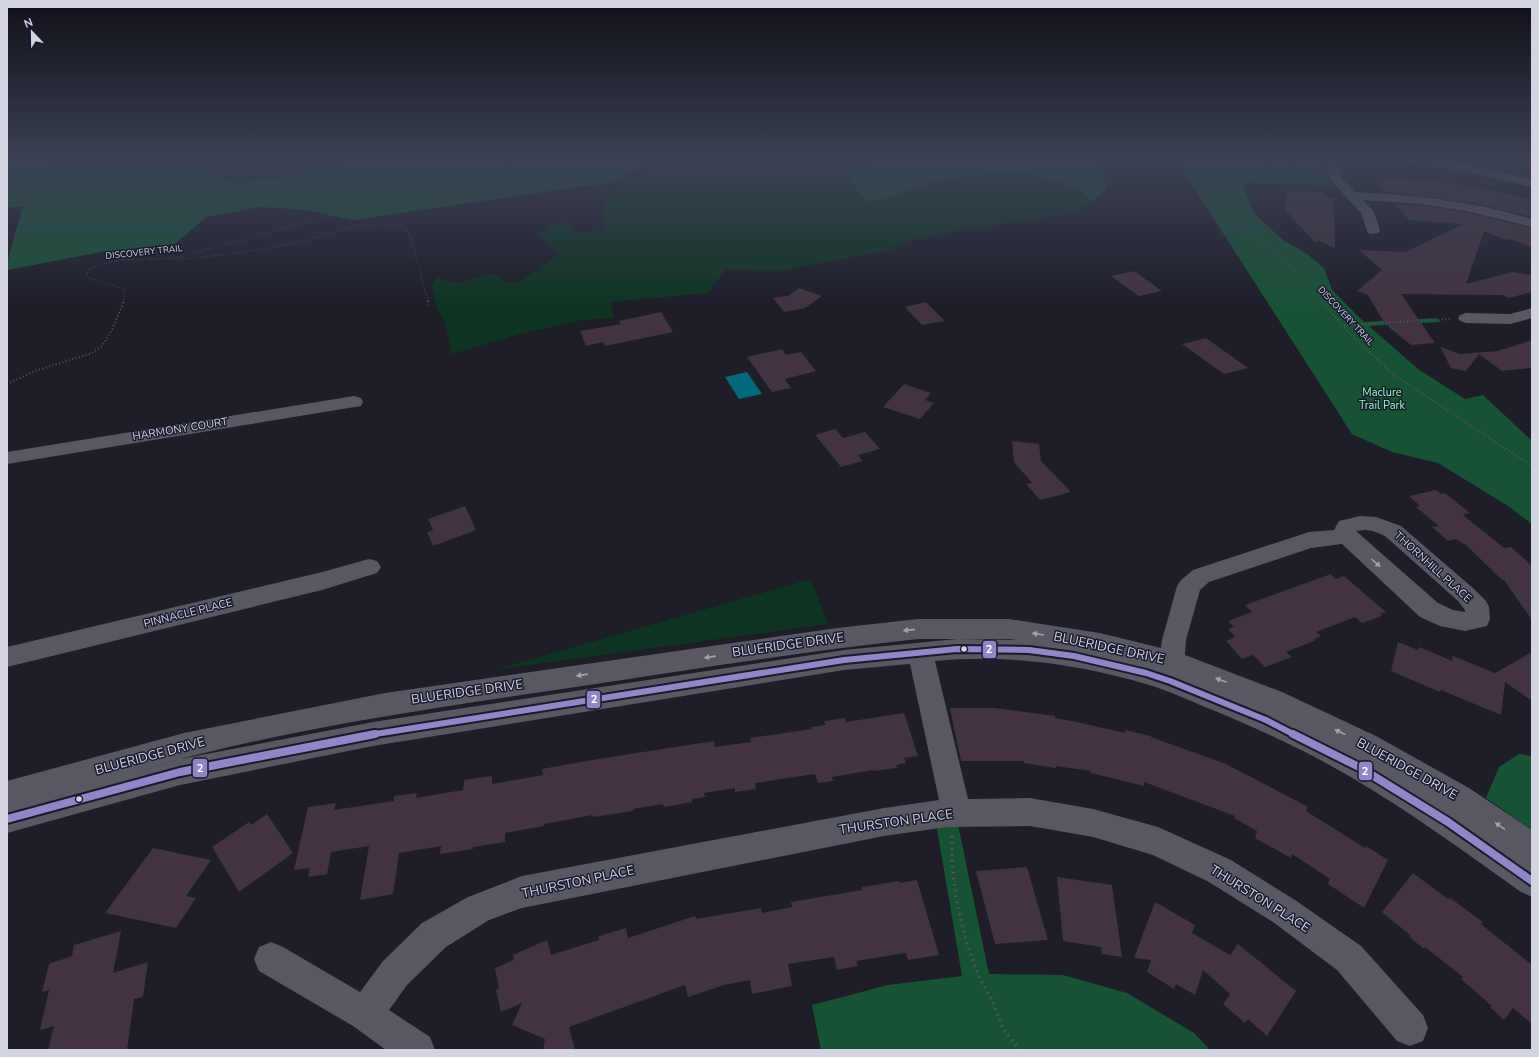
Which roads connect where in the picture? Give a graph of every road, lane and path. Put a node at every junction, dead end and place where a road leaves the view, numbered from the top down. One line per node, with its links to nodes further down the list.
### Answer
1 (352, 209): 7 (path, DISCOVERY TRAIL)
2 (1220, 209): 11 (path, DISCOVERY TRAIL)
3 (1365, 209): 6 (street)
4 (1475, 209): 5 (street)
5 (1532, 223)
6 (1373, 230)
7 (157, 259): 8 (path); 12 (path, DISCOVERY TRAIL)
8 (429, 305)
9 (1532, 313): 10 (street)
10 (1466, 318): 11 (path)
11 (1344, 325): 15 (path, DISCOVERY TRAIL)
12 (7, 384)
13 (354, 402): 14 (street, HARMONY COURT)
14 (7, 458)
15 (1532, 466)
16 (1347, 536): 16 (street, THORNHILL PLACE, one-way to 16); 20 (street)
17 (369, 567): 19 (street, PINNACLE PLACE)
18 (920, 652): 20 (street, BLUERIDGE DRIVE); 22 (street); 23 (street, BLUERIDGE DRIVE)
19 (7, 657)
20 (1171, 671): 21 (street, BLUERIDGE DRIVE, one-way to 21); 24 (street, BLUERIDGE DRIVE, one-way to 20); 25 (street, BLUERIDGE DRIVE)
21 (7, 794)
22 (952, 813): 27 (street, THURSTON PLACE); 28 (street, THURSTON PLACE); 30 (path)
23 (7, 819)
24 (1532, 848)
25 (1532, 881)
26 (271, 959): 27 (street)
27 (365, 1014): 29 (street)
28 (1410, 1028)
29 (417, 1050)
30 (1020, 1050)

